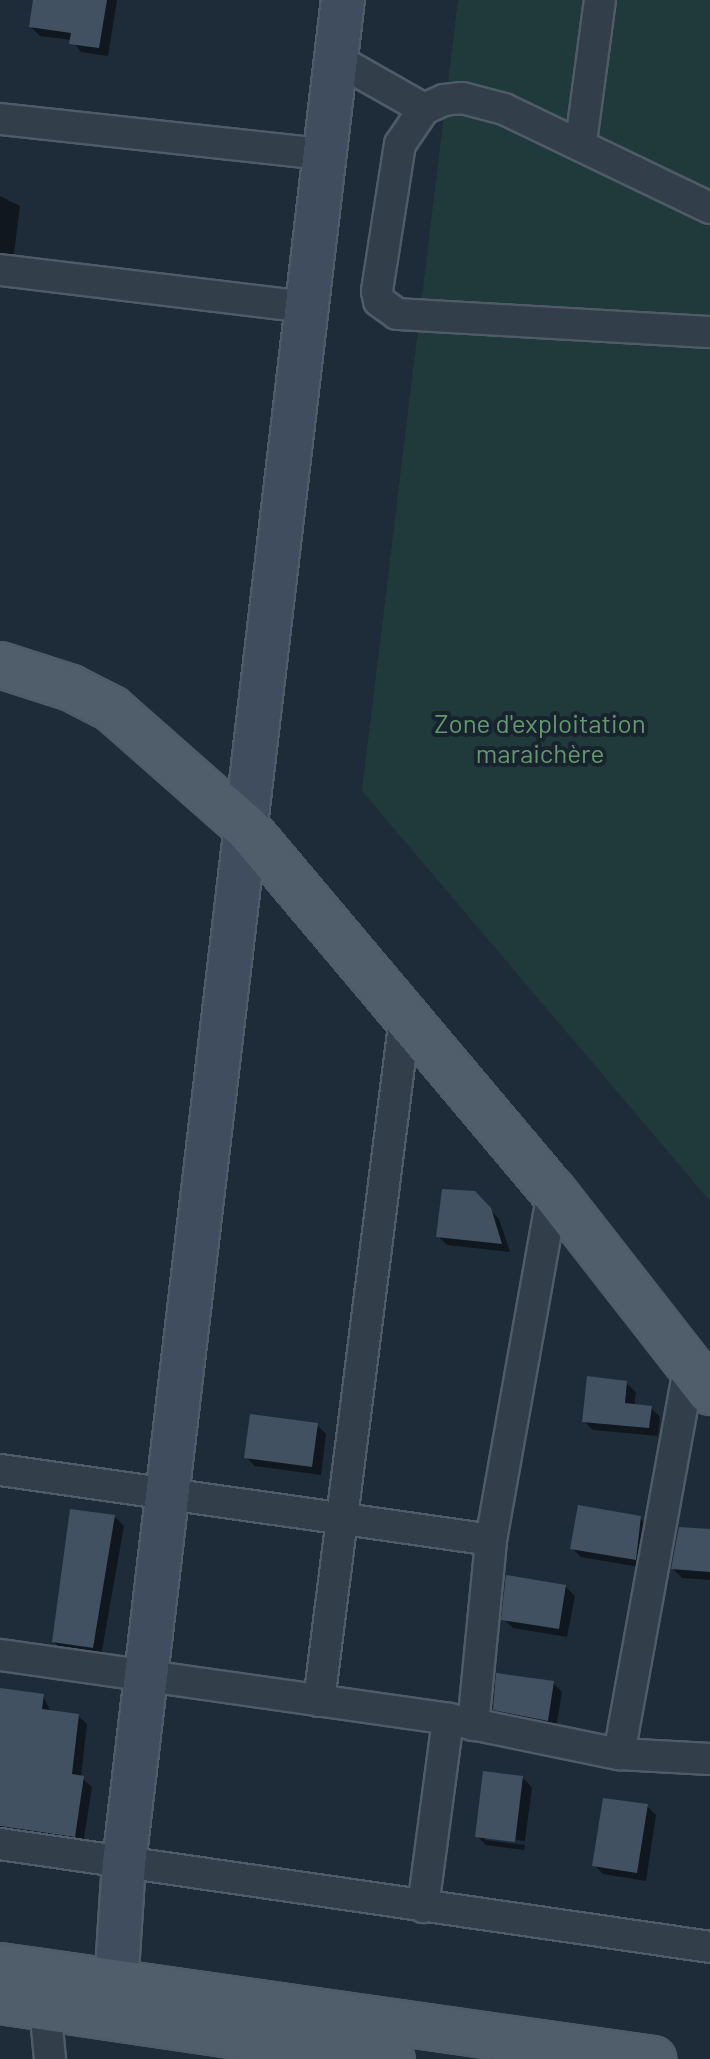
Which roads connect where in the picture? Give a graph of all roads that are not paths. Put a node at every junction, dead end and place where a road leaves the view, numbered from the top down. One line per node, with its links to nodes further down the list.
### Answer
1 (343, 0): 3 (street)
2 (600, 0): 6 (street)
3 (336, 59): 4 (street); 7 (street)
4 (424, 109): 6 (street); 11 (street)
5 (0, 119): 7 (street)
6 (581, 142): 8 (street)
7 (322, 154): 10 (street)
8 (710, 208)
9 (0, 270): 10 (street)
10 (307, 307): 13 (street)
11 (710, 332)
12 (0, 665): 13 (main road)
13 (246, 827): 14 (main road); 18 (street)
14 (405, 1017): 15 (main road); 19 (street)
15 (553, 1191): 16 (main road); 20 (street)
16 (700, 1381): 25 (street)
17 (0, 1470): 18 (street)
18 (168, 1494): 19 (street); 22 (street)
19 (342, 1518): 20 (street); 23 (street)
20 (491, 1540): 24 (street)
21 (0, 1655): 22 (street)
22 (146, 1677): 23 (street); 28 (street)
23 (319, 1701): 24 (street)
24 (460, 1722): 25 (street); 29 (street)
25 (619, 1754): 26 (street)
26 (710, 1759)
27 (0, 1844): 28 (street)
28 (124, 1863): 29 (street); 32 (street)
29 (423, 1907): 30 (street)
30 (710, 1947)
31 (0, 1966): 32 (main road)
32 (116, 2000): 34 (main road); 36 (main road); 37 (main road)
33 (0, 2001): 34 (main road)
34 (45, 2007): 35 (street)
35 (50, 2059)
36 (392, 2059)
37 (653, 2059)

